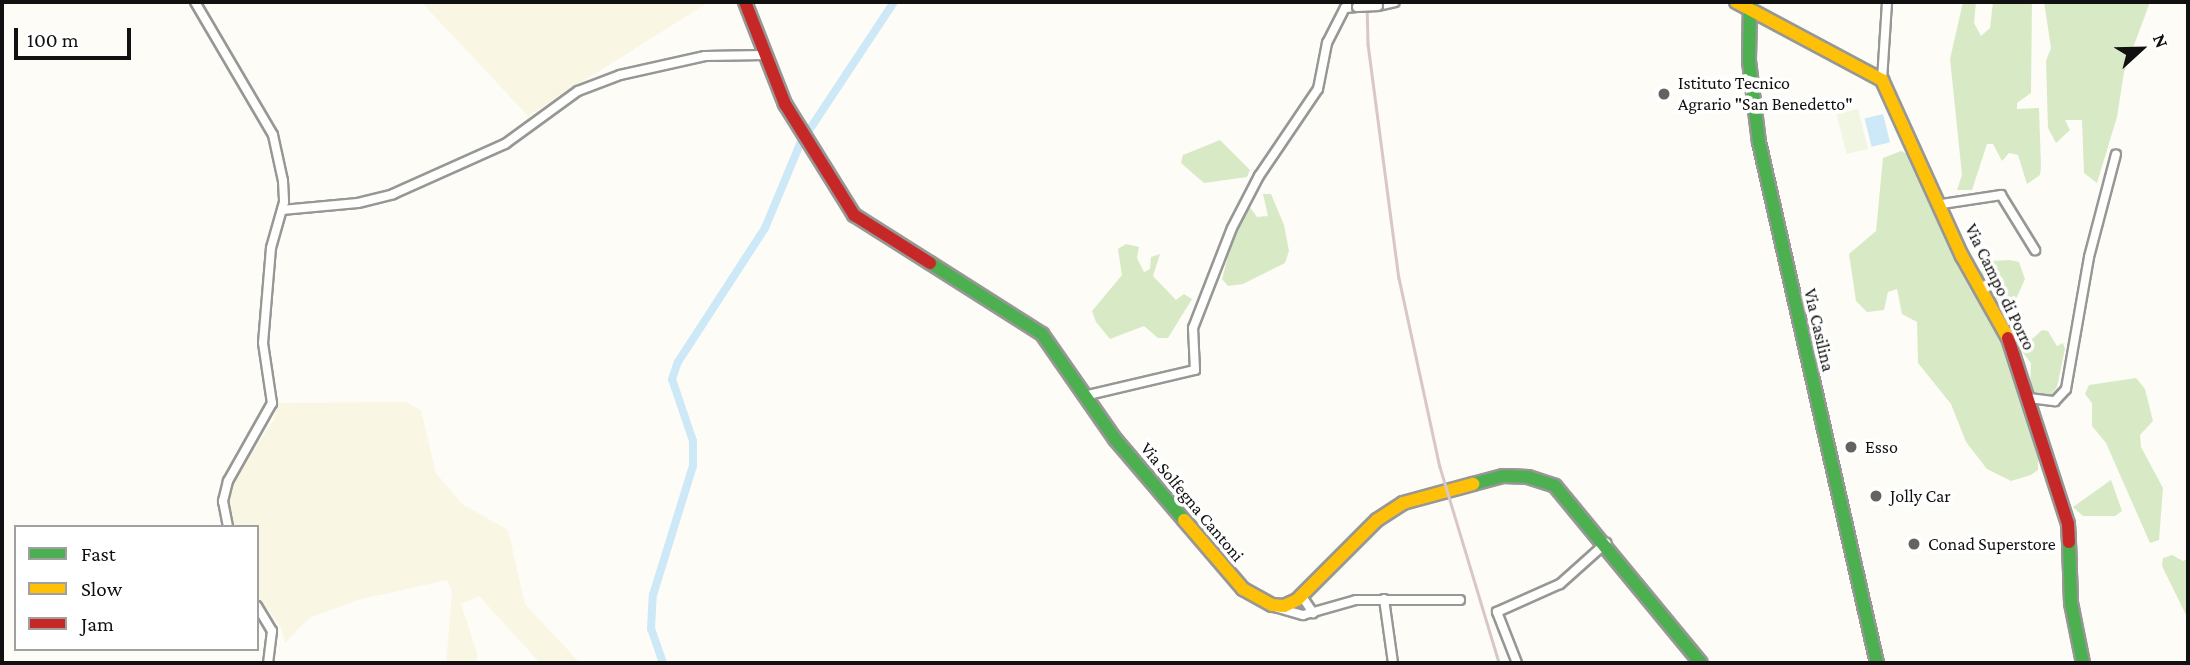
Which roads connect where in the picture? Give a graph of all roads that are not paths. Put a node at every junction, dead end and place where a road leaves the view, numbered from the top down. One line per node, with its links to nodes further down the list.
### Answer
1 (195, 2): 12 (street)
2 (745, 2): 8 (street, Via Solfegna Cantoni)
3 (1395, 2): 6 (street, bridge)
4 (1736, 2): 7 (street)
5 (1886, 2): 9 (street)
6 (1352, 5): 14 (street)
7 (1750, 7): 9 (street); 28 (street, Via Casilina)
8 (764, 55): 12 (street); 14 (street, Via Solfegna Cantoni)
9 (1882, 80): 11 (street, Via Campo di Porro)
10 (2116, 154): 15 (street)
11 (1942, 204): 13 (street); 15 (street, Via Campo di Porro)
12 (282, 209): 16 (street)
13 (2035, 250)
14 (1084, 396): 21 (street, Via Solfegna Cantoni)
15 (2029, 398): 29 (street, Via Campo di Porro)
16 (228, 525)
17 (1606, 543): 18 (street); 26 (street); 27 (street)
18 (1301, 595): 21 (street); 23 (street)
19 (1384, 599): 20 (street); 23 (street); 25 (street)
20 (1460, 600)
21 (1272, 605): 23 (street)
22 (259, 609): 24 (street)
23 (1312, 613)
24 (268, 663)
25 (1393, 663)
26 (1517, 663)
27 (1700, 663)
28 (1877, 663)
29 (2084, 663)

